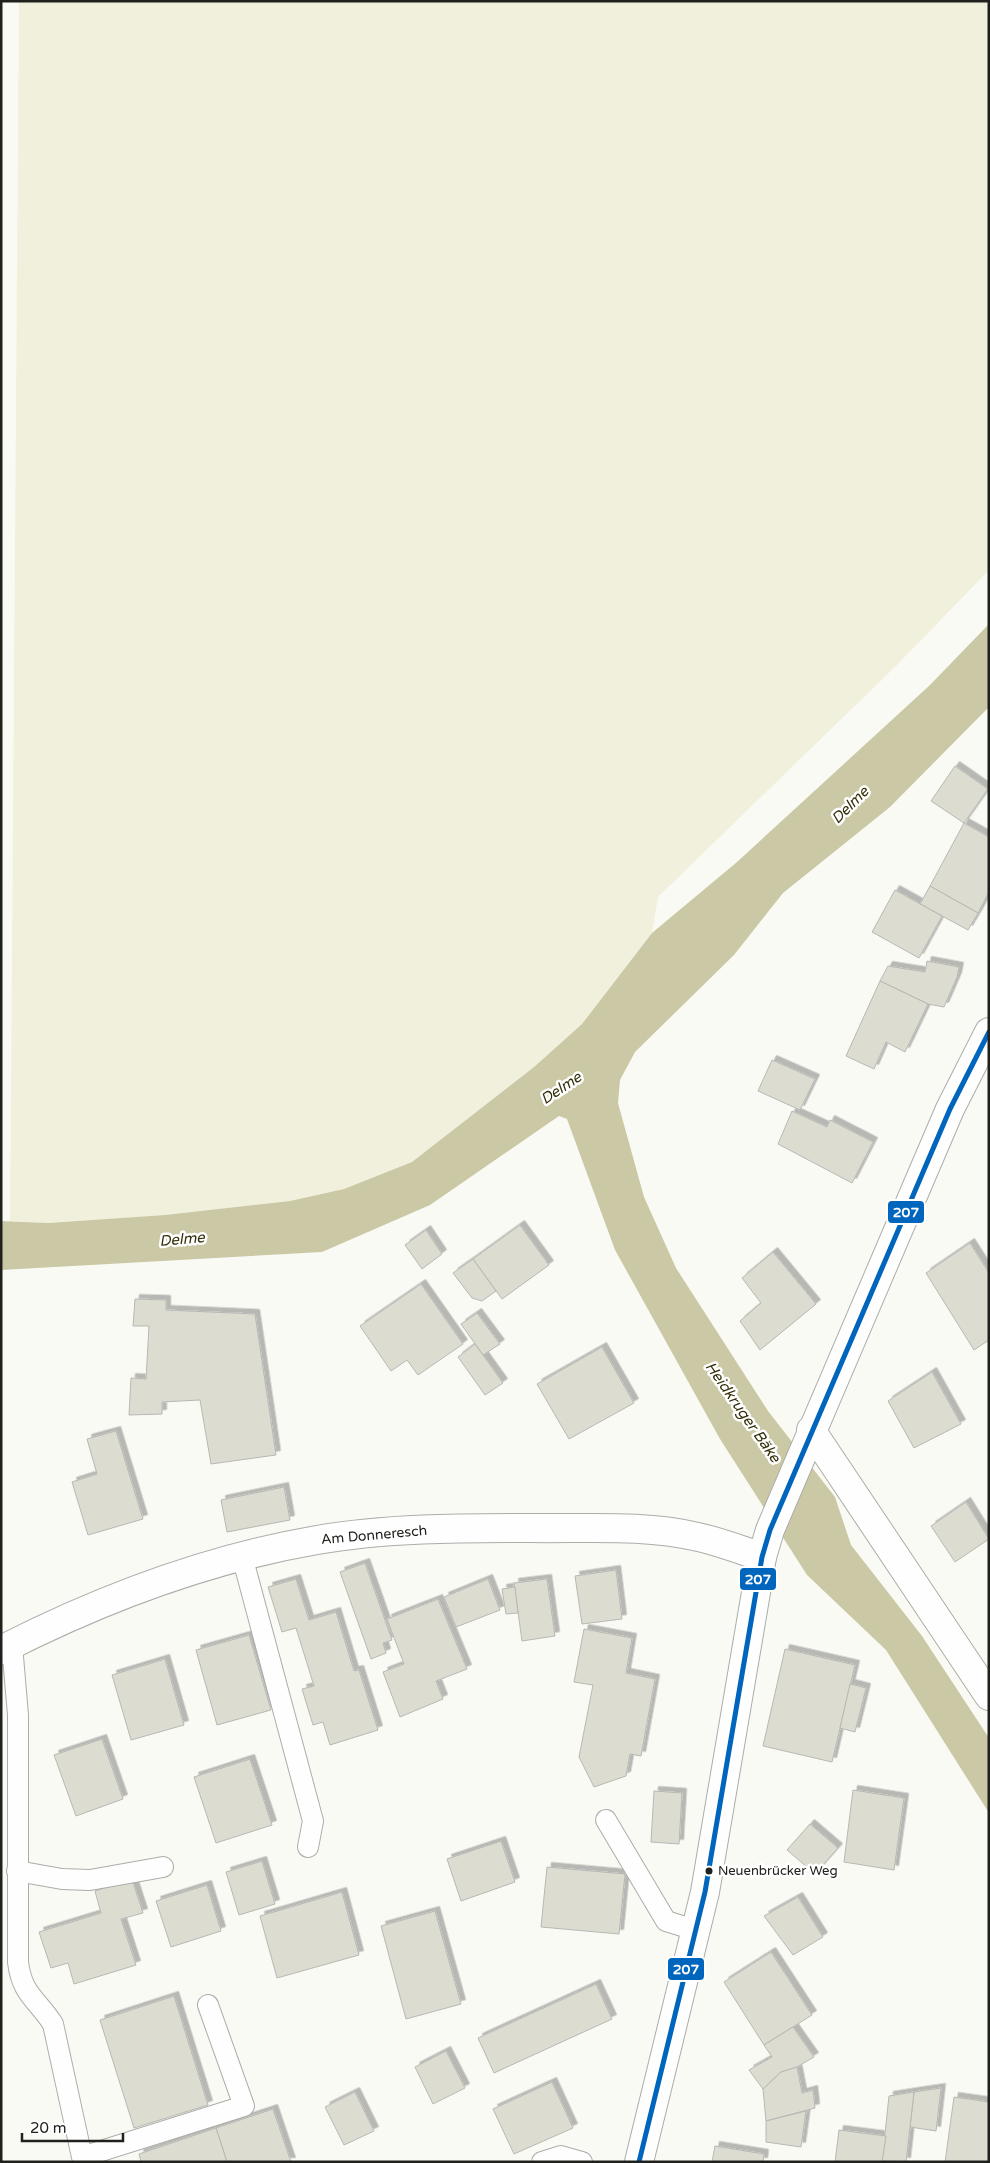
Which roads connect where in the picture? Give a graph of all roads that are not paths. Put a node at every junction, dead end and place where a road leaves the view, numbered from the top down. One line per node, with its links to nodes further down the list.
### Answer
1 (989, 1032): 2 (street)
2 (811, 1430): 4 (street); 6 (street)
3 (242, 1556): 4 (street, Am Donneresch); 5 (street, Am Donneresch); 8 (lane)
4 (762, 1557): 11 (street)
5 (7, 1647): 10 (lane)
6 (989, 1696)
7 (606, 1820): 11 (lane)
8 (308, 1848)
9 (163, 1867): 10 (lane)
10 (17, 1871): 12 (lane)
11 (695, 1930): 15 (street)
12 (208, 2005)
13 (542, 2162): 14 (lane)
14 (582, 2162)
15 (639, 2162)

